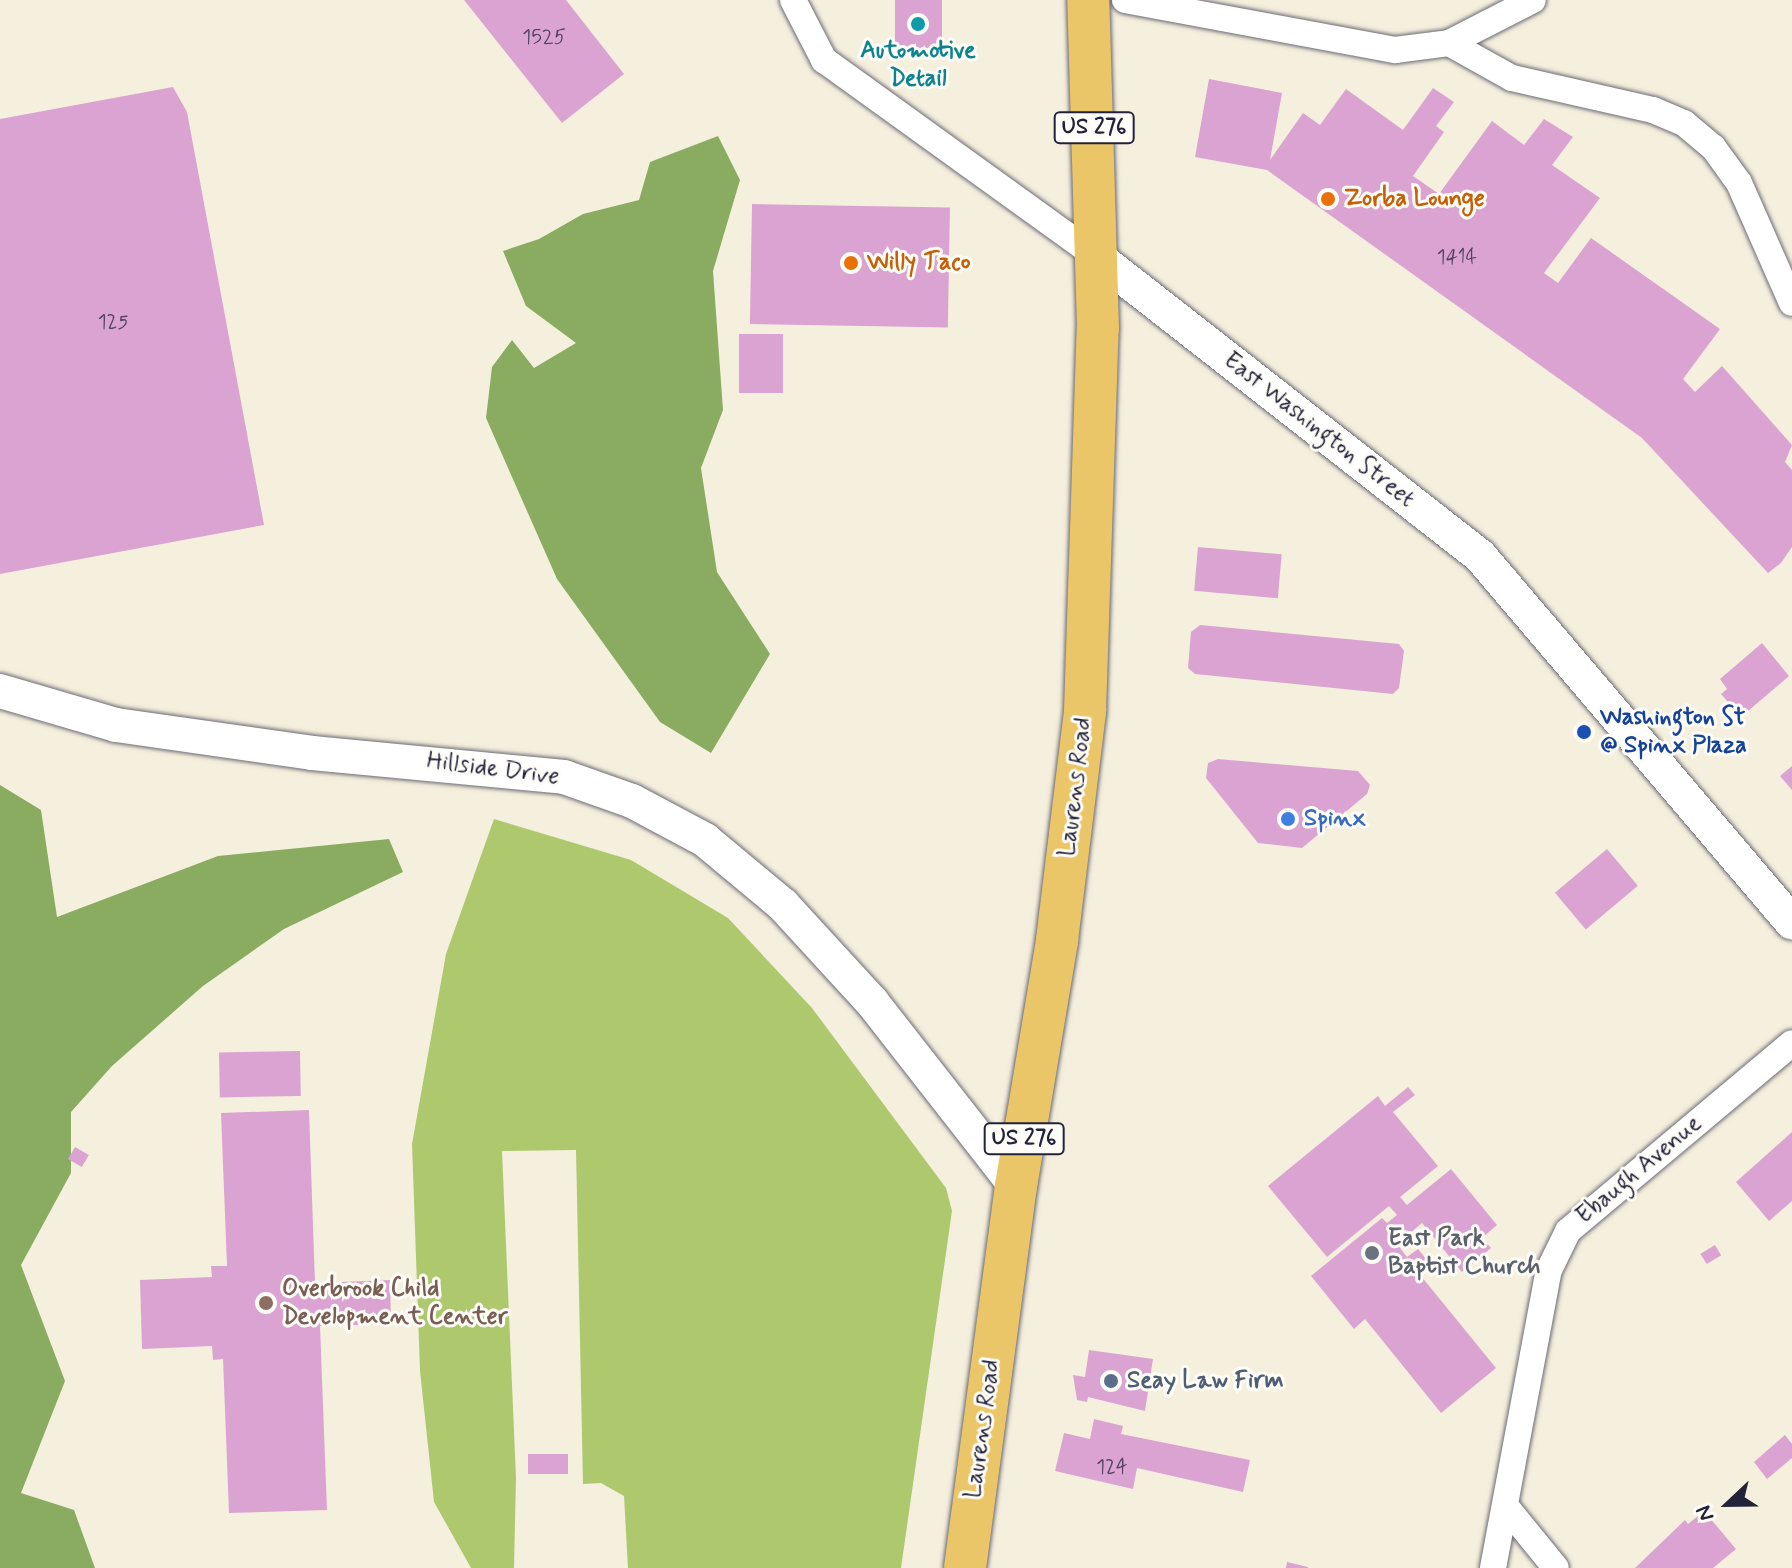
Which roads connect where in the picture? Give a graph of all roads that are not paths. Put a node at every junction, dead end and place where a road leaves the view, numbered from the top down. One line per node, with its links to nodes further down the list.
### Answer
1 (793, 0): 6 (street, East Washington Street)
2 (1088, 0): 6 (main road, Laurens Road / US 276)
3 (1125, 0): 5 (street)
4 (1533, 0): 5 (street)
5 (1449, 43): 7 (street)
6 (1096, 256): 9 (street, East Washington Street); 11 (main road, Laurens Road / US 276)
7 (1792, 303)
8 (0, 691): 11 (street, Hillside Drive)
9 (1792, 922)
10 (1792, 1043): 12 (street, Ebaugh Avenue)
11 (1016, 1186): 13 (main road, Laurens Road / US 276)
12 (1507, 1508): 14 (street, Ebaugh Avenue); 15 (street)
13 (965, 1568)
14 (1493, 1568)
15 (1556, 1568)

